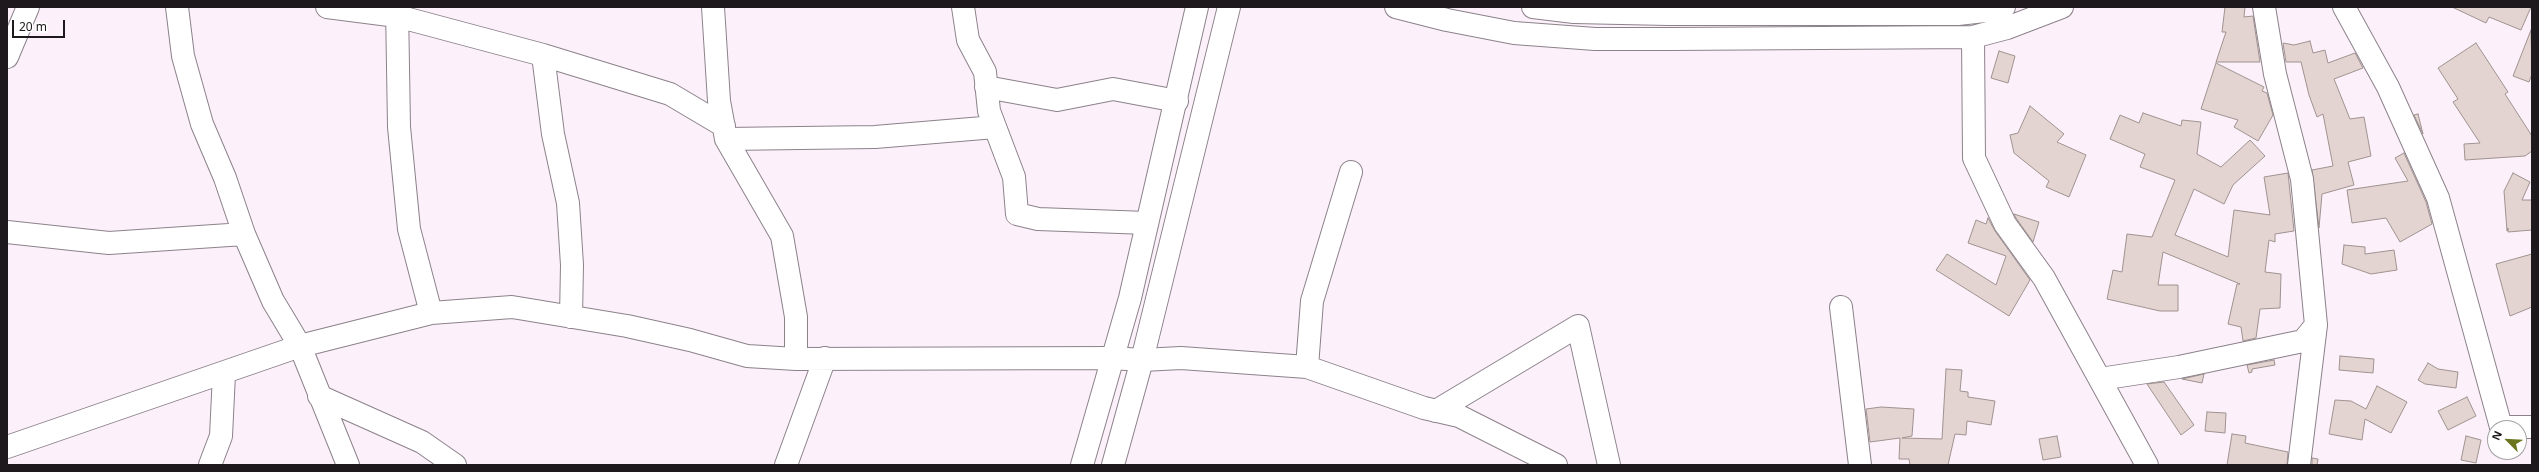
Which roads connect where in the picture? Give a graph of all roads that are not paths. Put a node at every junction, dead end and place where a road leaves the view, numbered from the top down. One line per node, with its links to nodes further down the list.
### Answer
1 (28, 7): 18 (street)
2 (177, 7): 26 (street)
3 (327, 7): 15 (street)
4 (714, 7): 22 (street)
5 (963, 7): 19 (street)
6 (1197, 7): 20 (street)
7 (1229, 7): 35 (street)
8 (1396, 7): 16 (street)
9 (1533, 7): 14 (street)
10 (2062, 7): 16 (street)
11 (2264, 7): 30 (street)
12 (2344, 7): 41 (street)
13 (1997, 8): 14 (street)
14 (1667, 10)
15 (397, 12): 17 (street); 28 (street)
16 (1973, 37): 38 (street)
17 (543, 55): 22 (street); 29 (street)
18 (7, 57)
19 (986, 87): 20 (street); 21 (street)
20 (1177, 100): 24 (street)
21 (995, 127): 22 (street); 24 (street)
22 (725, 132): 34 (street)
23 (1351, 172): 36 (street)
24 (1147, 223): 33 (street)
25 (7, 232): 26 (street)
26 (244, 234): 31 (street)
27 (1841, 307): 51 (street)
28 (431, 313): 29 (street); 31 (street)
29 (571, 317): 34 (street)
30 (2316, 325): 38 (street); 53 (street)
31 (300, 346): 37 (street); 39 (street)
32 (825, 358): 33 (street); 34 (street); 46 (street)
33 (1112, 358): 35 (street); 47 (street)
34 (796, 359)
35 (1142, 360): 36 (street); 48 (street)
36 (1307, 367): 40 (street)
37 (224, 374): 42 (street); 43 (street)
38 (2100, 379): 52 (street)
39 (319, 396): 44 (street); 45 (street)
40 (1436, 411): 49 (street); 50 (street)
41 (2532, 427)
42 (7, 447)
43 (210, 465)
44 (348, 465)
45 (455, 465)
46 (786, 465)
47 (1082, 465)
48 (1113, 465)
49 (1556, 465)
50 (1609, 465)
51 (1860, 465)
52 (2147, 465)
53 (2299, 465)

